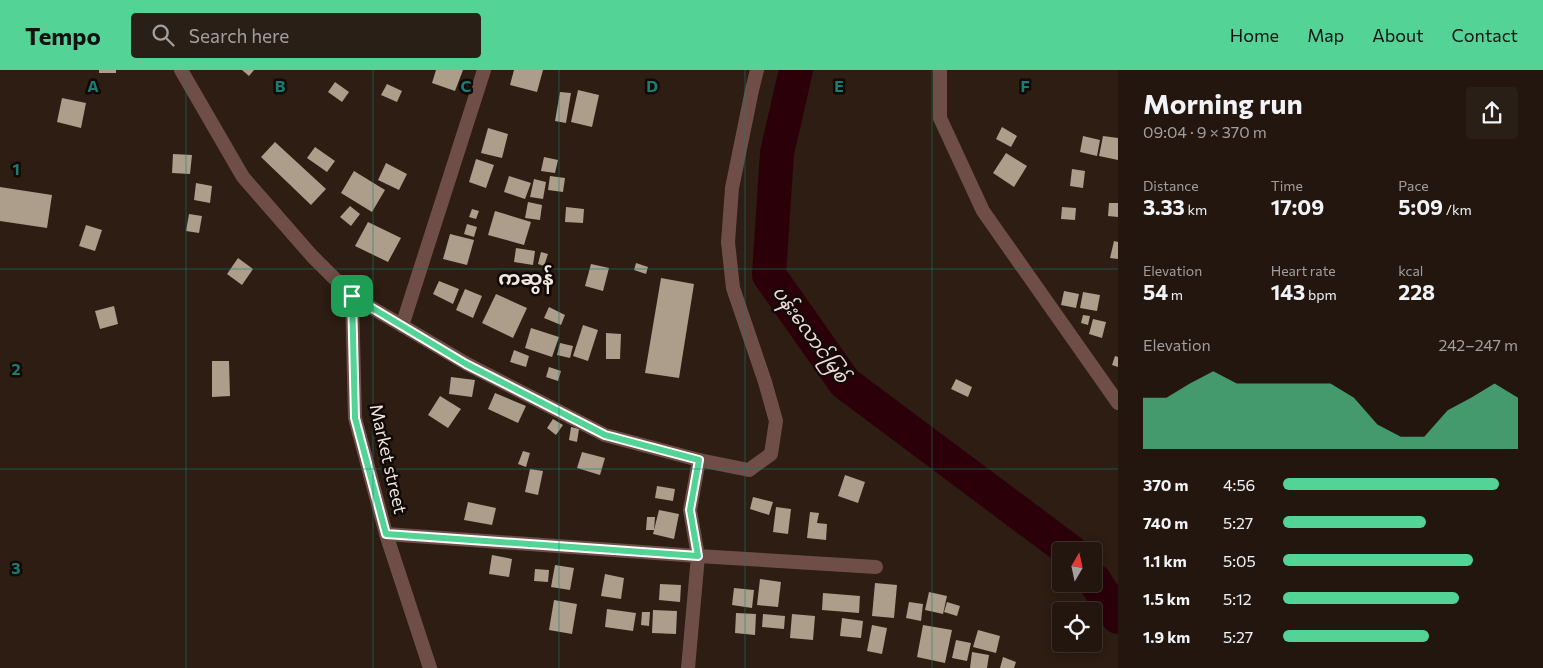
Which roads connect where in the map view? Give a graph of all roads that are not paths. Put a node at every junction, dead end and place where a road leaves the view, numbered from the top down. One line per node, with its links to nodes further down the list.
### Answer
1 (181, 70): 5 (street)
2 (484, 70): 6 (street)
3 (757, 70): 8 (street)
4 (940, 70): 7 (street)
5 (352, 296): 6 (street); 9 (street, Market street)
6 (402, 326): 8 (street)
7 (1118, 403)
8 (699, 460): 10 (street)
9 (386, 534): 10 (street); 12 (street, Market street)
10 (698, 556): 11 (street); 13 (street)
11 (876, 567)
12 (430, 668)
13 (688, 668)

